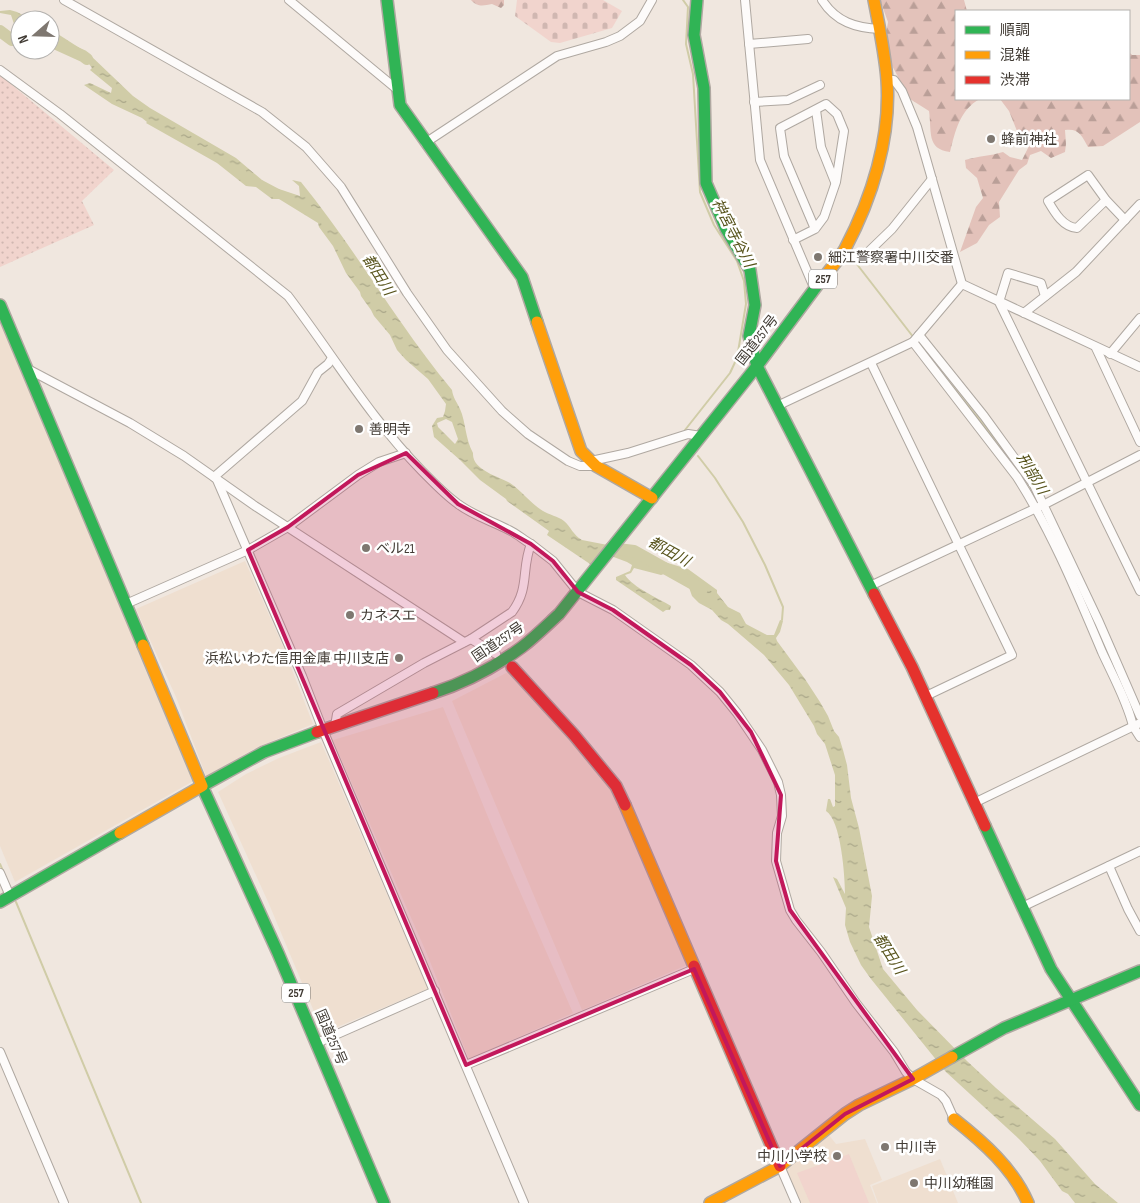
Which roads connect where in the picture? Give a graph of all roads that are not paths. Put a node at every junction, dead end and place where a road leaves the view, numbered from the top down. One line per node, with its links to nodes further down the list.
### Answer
1 (64, 0): 47 (street)
2 (289, 0): 15 (street)
3 (387, 0): 15 (main road)
4 (652, 0): 18 (street)
5 (696, 0): 39 (main road)
6 (745, 0): 11 (street)
7 (822, 0): 9 (street)
8 (874, 0): 9 (main road, 国道257号 / 257)
9 (880, 29): 13 (main road, 国道257号 / 257)
10 (808, 39): 11 (street)
11 (749, 44): 16 (street)
12 (0, 70): 37 (street)
13 (888, 80): 19 (street); 26 (main road, 国道257号 / 257)
14 (820, 85): 16 (street)
15 (399, 91): 18 (main road)
16 (754, 102): 25 (street)
17 (816, 110): 20 (street); 20 (street); 24 (street)
18 (425, 143): 47 (main road)
19 (932, 179): 26 (street); 27 (street)
20 (836, 182): 24 (street)
21 (1106, 200): 21 (street); 23 (street)
22 (1140, 204): 23 (street)
23 (1125, 220): 29 (street)
24 (815, 229): 25 (street)
25 (793, 240): 28 (street)
26 (844, 250): 28 (main road, 国道257号 / 257)
27 (962, 284): 30 (street); 34 (street)
28 (815, 290): 39 (main road, 国道257号 / 257)
29 (1045, 296): 30 (street); 32 (street)
30 (999, 302): 32 (street); 49 (street)
31 (0, 305): 41 (main road)
32 (1024, 313): 35 (street)
33 (1140, 318): 36 (street)
34 (916, 339): 38 (street); 51 (street); 51 (street)
35 (1096, 348): 36 (street); 44 (street)
36 (1110, 354): 40 (street)
37 (332, 358): 45 (street); 48 (street)
38 (871, 363): 42 (street); 54 (street)
39 (757, 366): 42 (main road); 43 (main road, 国道257号 / 257)
40 (1140, 367)
41 (26, 368): 48 (street); 59 (main road)
42 (776, 406): 56 (main road)
43 (701, 436): 47 (street); 50 (main road, 国道257号 / 257)
44 (1140, 442)
45 (406, 453): 52 (street); 53 (street)
46 (1140, 455): 49 (street)
47 (593, 464): 50 (main road)
48 (216, 478): 52 (street); 55 (street)
49 (1086, 482): 51 (street); 58 (street)
50 (652, 498): 57 (main road, 国道257号 / 257)
51 (1039, 506): 54 (street); 64 (street); 65 (street)
52 (288, 527): 55 (street); 60 (street)
53 (532, 544): 57 (street); 60 (street)
54 (958, 544): 56 (street); 63 (street)
55 (248, 550): 59 (street); 66 (street)
56 (870, 586): 63 (main road)
57 (580, 590): 66 (main road, 国道257号 / 257); 83 (street)
58 (1140, 591)
59 (126, 604): 68 (main road)
60 (468, 640): 61 (street); 66 (street)
61 (496, 654)
62 (512, 667): 76 (main road)
63 (926, 696): 69 (main road)
64 (1140, 716)
65 (1137, 725): 67 (street); 69 (street)
66 (329, 728): 68 (main road, 国道257号 / 257); 78 (street)
67 (1140, 738)
68 (202, 786): 73 (main road); 80 (main road, 国道257号 / 257)
69 (974, 803): 74 (main road)
70 (1140, 852): 71 (street)
71 (1109, 866): 74 (street); 75 (street)
72 (0, 873): 73 (street)
73 (5, 899)
74 (1022, 907): 79 (main road)
75 (1140, 932)
76 (694, 969): 82 (street); 86 (main road)
77 (1140, 971): 79 (main road)
78 (435, 991): 80 (street); 82 (street)
79 (1072, 1000): 83 (main road); 84 (main road)
80 (317, 1043): 88 (main road, 国道257号 / 257)
81 (0, 1052): 87 (street)
82 (466, 1065): 89 (street)
83 (917, 1076): 85 (street); 86 (main road)
84 (1140, 1105)
85 (954, 1119): 92 (main road)
86 (780, 1166): 90 (main road); 91 (street)
87 (64, 1203)
88 (384, 1203)
89 (524, 1203)
90 (710, 1203)
91 (796, 1203)
92 (1028, 1203)

